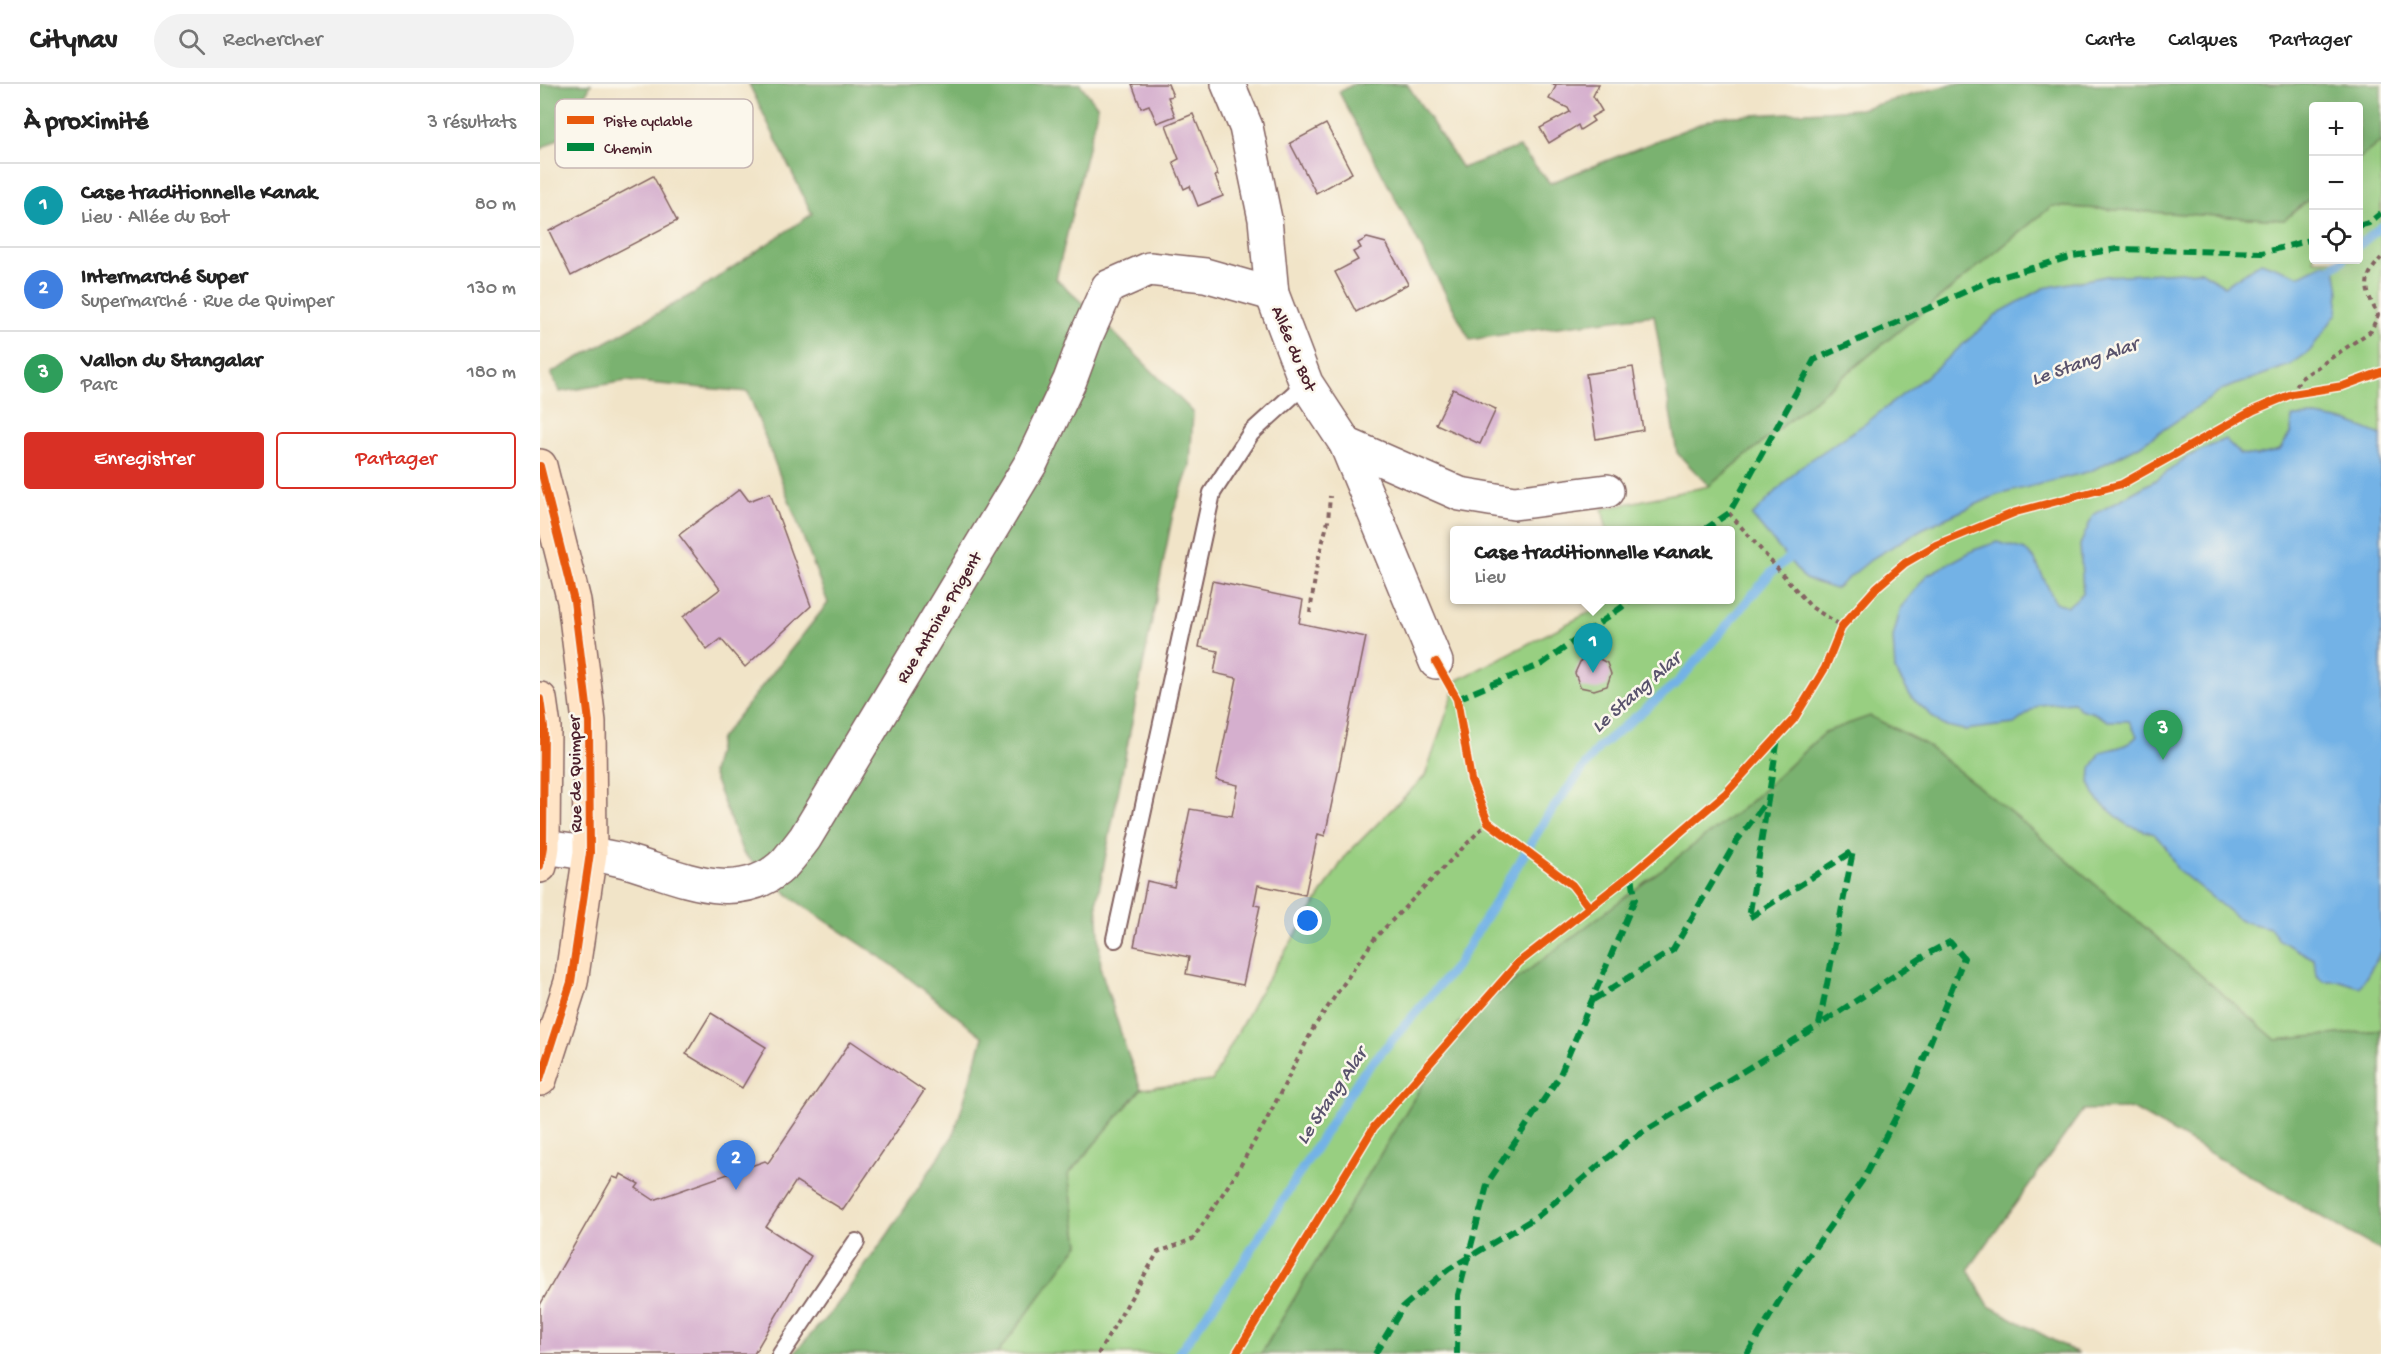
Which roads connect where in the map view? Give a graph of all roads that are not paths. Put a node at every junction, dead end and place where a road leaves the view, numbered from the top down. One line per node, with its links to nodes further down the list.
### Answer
1 (1228, 84): 2 (street, Allée du Bot)
2 (1272, 294): 3 (street, Allée du Bot); 9 (street, Rue Antoine Prigent)
3 (1306, 383): 4 (street, Allée du Bot); 11 (lane)
4 (1346, 444): 6 (street); 7 (street, Allée du Bot)
5 (540, 466): 9 (main road, Rue de Quimper)
6 (1607, 490)
7 (1436, 662)
8 (540, 699): 10 (main road, Rue de Quimper)
9 (590, 853): 10 (street, Rue Antoine Prigent); 12 (main road, Rue de Quimper)
10 (542, 856)
11 (1115, 939)
12 (540, 1079)
13 (856, 1242): 14 (lane)
14 (781, 1354)

